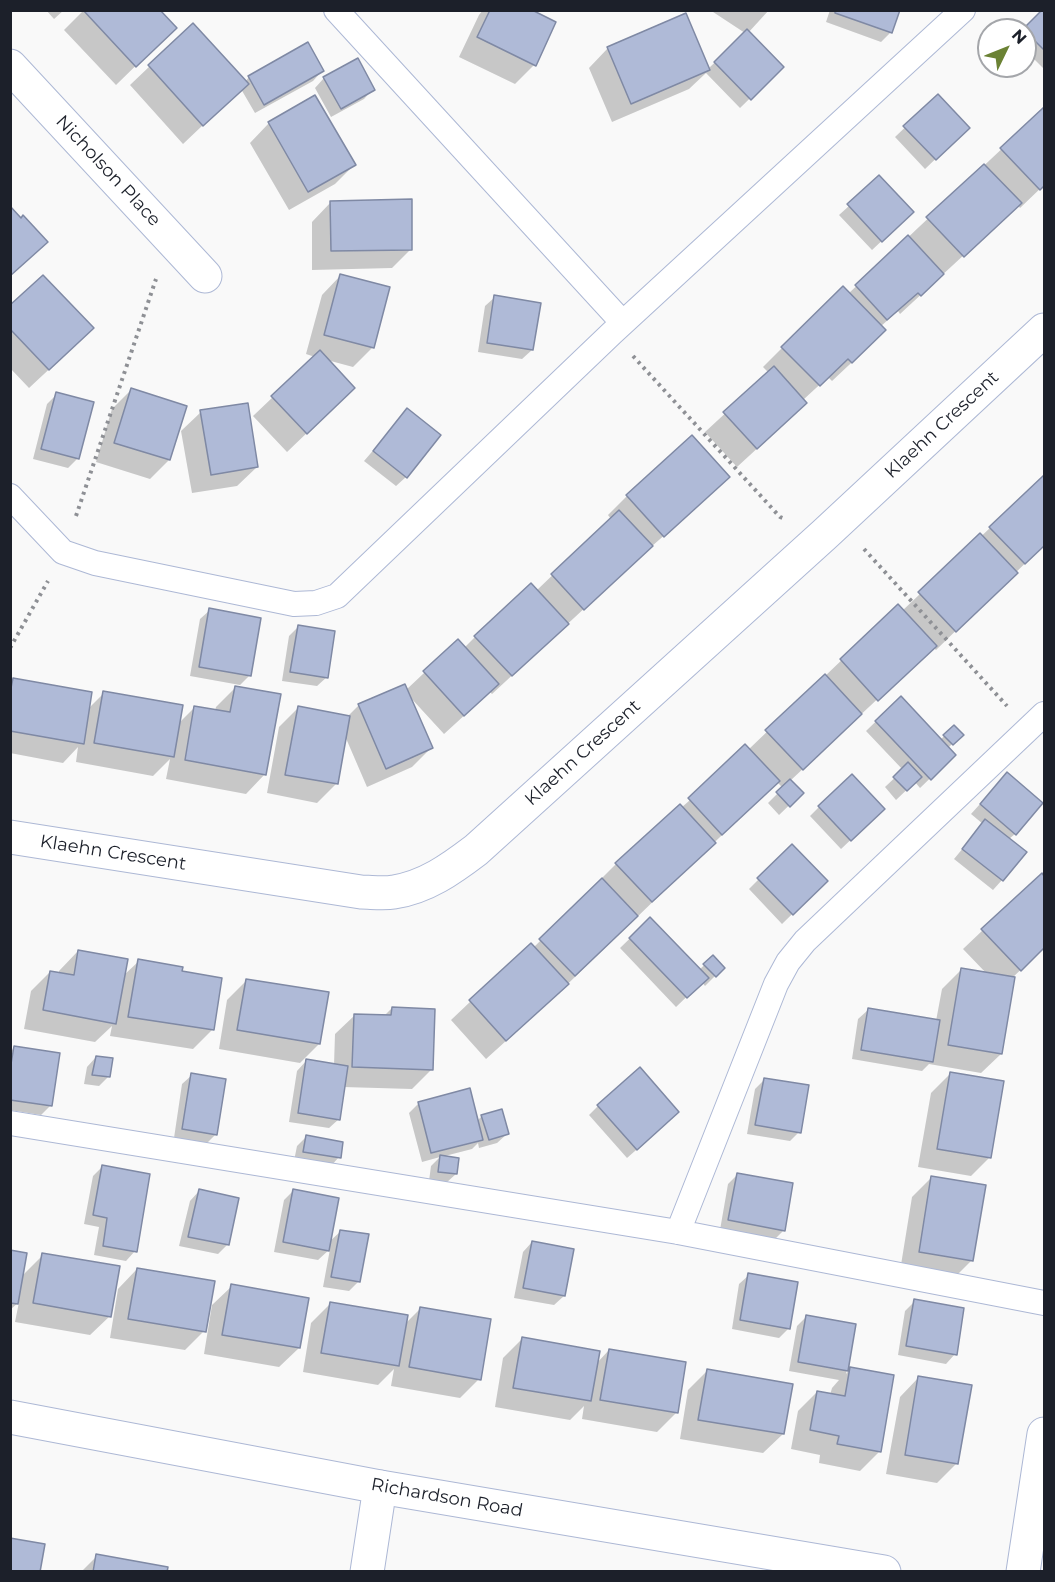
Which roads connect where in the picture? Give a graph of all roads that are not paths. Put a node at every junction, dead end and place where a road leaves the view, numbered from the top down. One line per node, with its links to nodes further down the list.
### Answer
1 (336, 10): 5 (lane)
2 (963, 10): 5 (lane)
3 (10, 66): 4 (street, Nicholson Place)
4 (205, 276)
5 (618, 328): 7 (lane)
6 (1044, 330): 9 (street, Klaehn Crescent)
7 (10, 496)
8 (1036, 721): 11 (lane)
9 (10, 837)
10 (10, 1123): 11 (lane)
11 (678, 1232): 12 (lane)
12 (1044, 1303)
13 (10, 1417): 15 (street, Richardson Road)
14 (1044, 1434): 18 (street)
15 (380, 1487): 16 (street); 17 (street, Richardson Road)
16 (367, 1572)
17 (884, 1572)
18 (1023, 1572)

